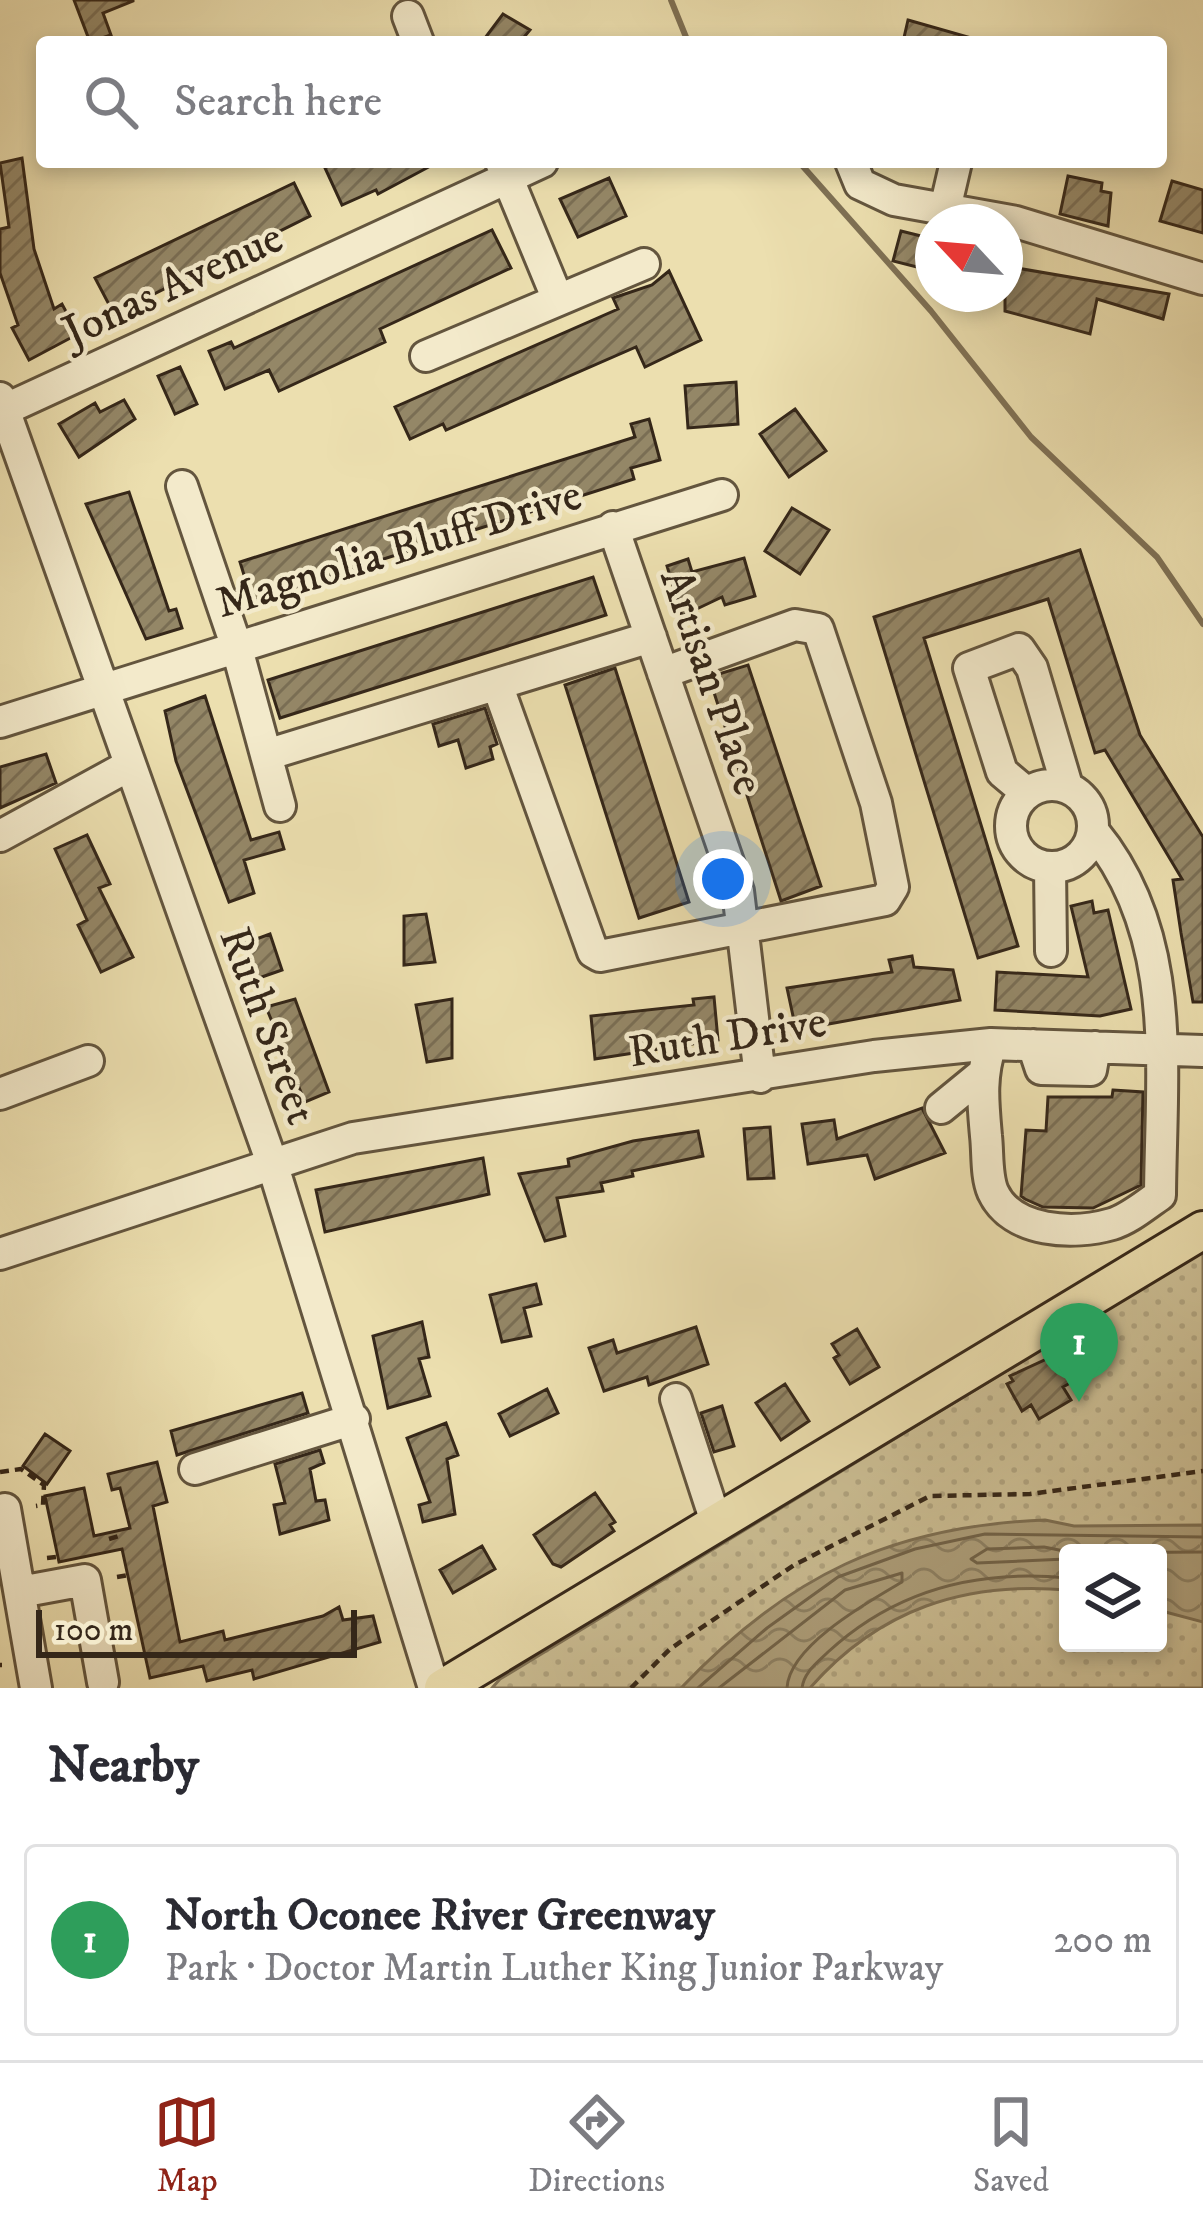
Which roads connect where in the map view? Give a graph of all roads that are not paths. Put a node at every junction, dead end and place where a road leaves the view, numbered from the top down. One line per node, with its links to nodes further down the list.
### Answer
1 (853, 168): 4 (street)
2 (955, 168): 5 (street)
3 (504, 170): 9 (street); 11 (street, Jonas Avenue)
4 (917, 204)
5 (946, 204)
6 (1023, 224): 8 (street)
7 (644, 264): 9 (street)
8 (1203, 279)
9 (558, 300): 10 (street)
10 (426, 356)
11 (2, 404): 18 (street, Ruth Street)
12 (182, 486): 16 (street)
13 (722, 495): 14 (street, Magnolia Bluff Drive)
14 (614, 527): 15 (street, Artisan Place); 16 (street, Magnolia Bluff Drive)
15 (651, 637): 17 (street, Artisan Place); 19 (street)
16 (236, 645): 18 (street, Magnolia Bluff Drive); 21 (street)
17 (663, 673): 29 (street, Artisan Place); 29 (street)
18 (103, 687): 20 (street, Magnolia Bluff Drive); 22 (street, Ruth Street)
19 (498, 687): 21 (street); 29 (street)
20 (0, 722)
21 (266, 755): 25 (street)
22 (130, 765): 27 (street); 39 (street, Ruth Street)
23 (1067, 786): 24 (street); 24 (street); 26 (street)
24 (1027, 793): 28 (street)
25 (280, 806)
26 (1094, 832): 28 (street); 32 (street)
27 (0, 836)
28 (1050, 867): 30 (street)
29 (742, 930): 36 (street, Artisan Place)
30 (1051, 951)
31 (991, 1044): 32 (street, Ruth Drive); 35 (street); 36 (street, Ruth Drive)
32 (1160, 1047): 33 (street, Ruth Drive); 35 (street)
33 (1203, 1051)
34 (88, 1061): 37 (street)
35 (980, 1076): 38 (street)
36 (760, 1077): 39 (street, Ruth Drive)
37 (0, 1094)
38 (941, 1108)
39 (272, 1162): 41 (street, Ruth Drive); 43 (street, Ruth Street)
40 (1203, 1230): 46 (main road)
41 (0, 1254)
42 (676, 1399): 46 (street)
43 (354, 1419): 44 (street); 51 (street, Ruth Street)
44 (195, 1468)
45 (21, 1507): 47 (street)
46 (717, 1525): 48 (main road)
47 (20, 1592): 49 (street); 50 (street)
48 (483, 1674): 51 (main road)
49 (103, 1682)
50 (36, 1688)
51 (438, 1688)

